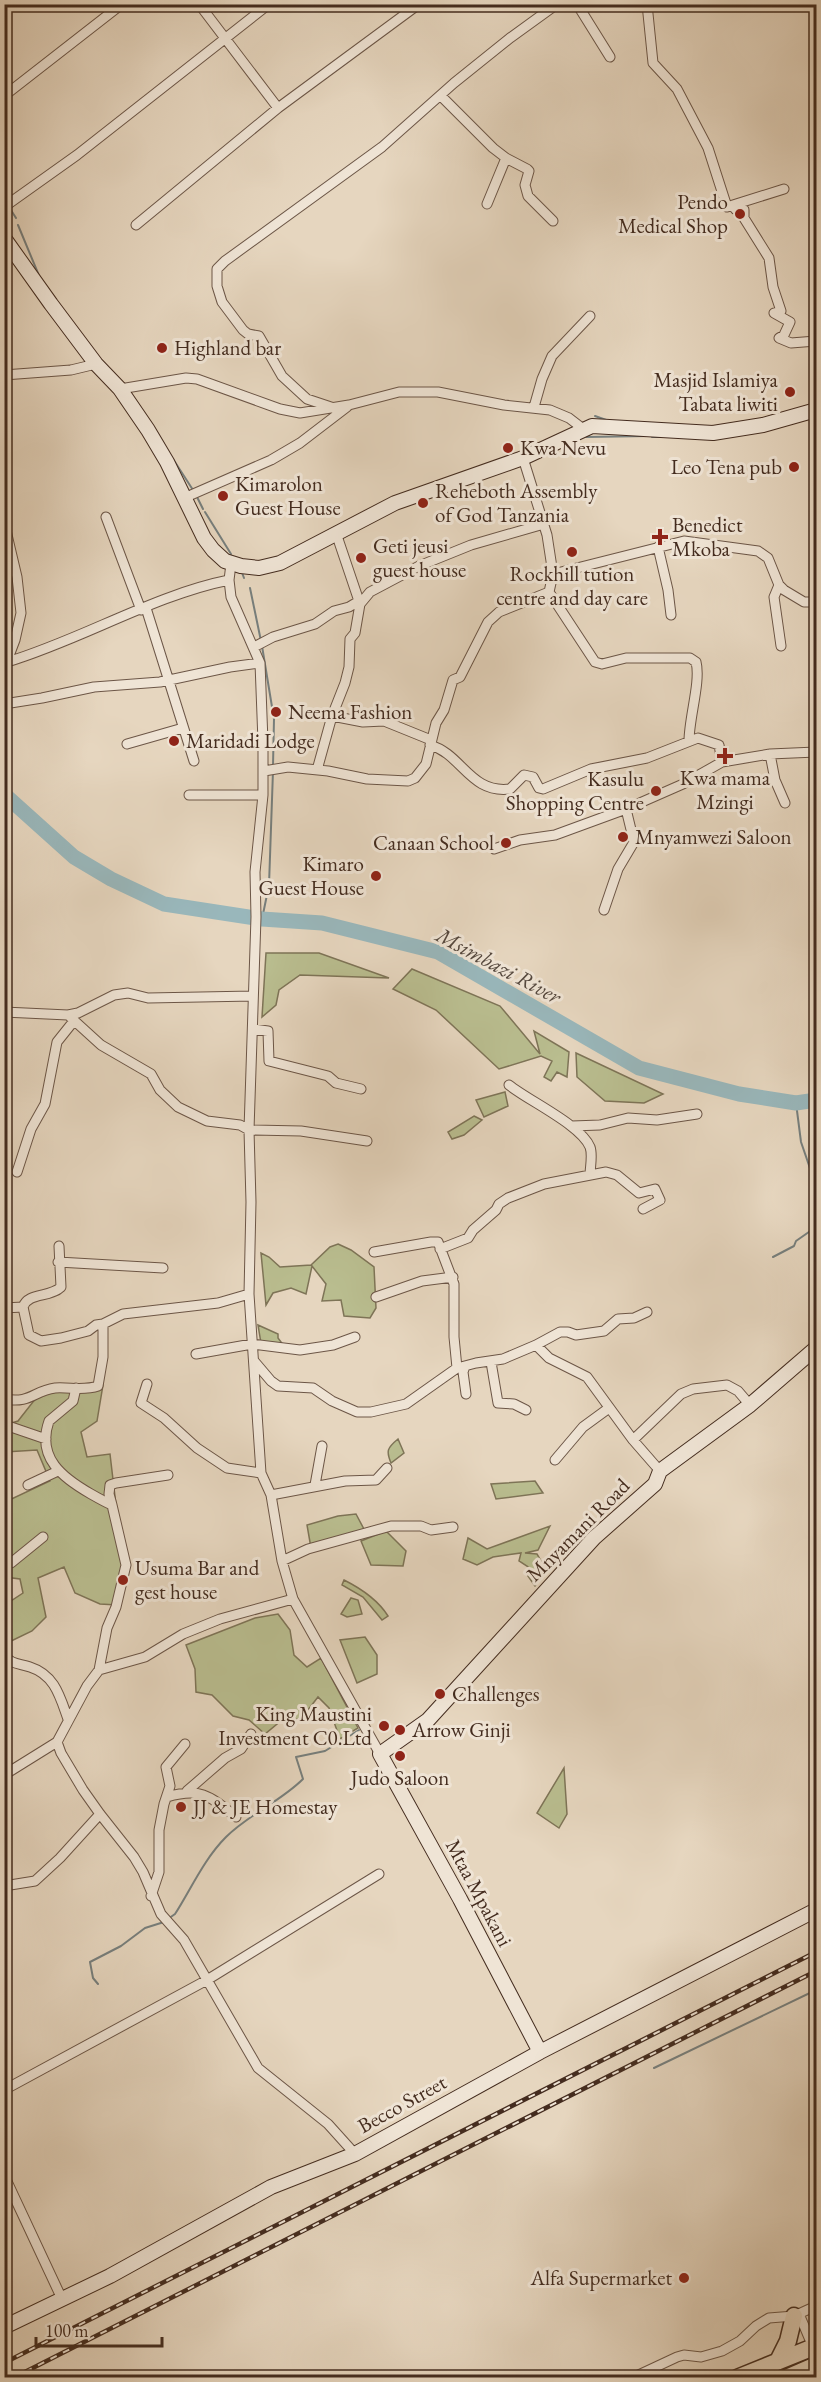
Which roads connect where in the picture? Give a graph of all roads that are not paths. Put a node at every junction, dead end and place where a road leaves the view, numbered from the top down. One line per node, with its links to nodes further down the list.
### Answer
1 (122, 4): 10 (street)
2 (199, 4): 8 (street)
3 (269, 4): 8 (street)
4 (419, 4): 12 (street)
5 (557, 4): 11 (street)
6 (577, 4): 9 (street)
7 (647, 4): 16 (street)
8 (224, 39): 12 (street); 17 (street)
9 (610, 57)
10 (4, 96)
11 (441, 96): 13 (street); 30 (street)
12 (278, 108): 19 (street)
13 (506, 158): 15 (street); 18 (street)
14 (784, 189): 16 (street)
15 (487, 204)
16 (733, 205): 22 (street)
17 (4, 207)
18 (553, 221)
19 (136, 225)
20 (4, 238): 23 (street)
21 (590, 316): 29 (street)
22 (816, 341)
23 (96, 364): 25 (street); 27 (street)
24 (816, 370): 26 (street)
25 (4, 375)
26 (816, 381)
27 (120, 389): 30 (street); 34 (street)
28 (349, 405): 29 (street); 30 (street); 34 (street)
29 (534, 407): 32 (street)
30 (334, 408)
31 (816, 410): 32 (street)
32 (592, 426): 33 (street)
33 (523, 458): 37 (street); 38 (street)
34 (184, 498): 41 (street)
35 (106, 517): 48 (street)
36 (4, 522): 40 (street)
37 (544, 524): 42 (street); 46 (street)
38 (336, 533): 41 (street); 46 (street)
39 (658, 547): 42 (street); 44 (street); 49 (street)
40 (7, 550): 52 (street)
41 (231, 564): 43 (street)
42 (553, 574): 45 (street)
43 (229, 580): 48 (street); 50 (street)
44 (779, 585): 47 (street); 51 (street)
45 (549, 592): 59 (street); 60 (street)
46 (360, 602): 50 (street); 57 (street)
47 (816, 602)
48 (143, 609): 54 (street); 55 (street)
49 (671, 615)
50 (254, 646): 53 (street)
51 (781, 646)
52 (8, 650): 54 (street)
53 (260, 663): 55 (street); 67 (street)
54 (6, 666)
55 (168, 680): 56 (street); 58 (street)
56 (4, 704)
57 (332, 716): 60 (street); 66 (street)
58 (183, 728): 61 (street); 64 (street)
59 (689, 741): 60 (street); 65 (street)
60 (431, 743): 66 (street)
61 (127, 744)
62 (816, 752): 63 (street)
63 (770, 754): 65 (street); 70 (street)
64 (194, 761)
65 (722, 762): 71 (street)
66 (317, 770): 67 (street)
67 (264, 771): 69 (street)
68 (189, 795): 69 (street)
69 (263, 795): 74 (street)
70 (784, 803)
71 (626, 809): 72 (street); 73 (street)
72 (494, 849)
73 (604, 910)
74 (253, 996): 76 (street); 77 (street)
75 (4, 1012): 76 (street)
76 (70, 1019): 82 (street); 84 (street)
77 (253, 1029): 79 (street); 82 (street)
78 (509, 1085): 81 (street)
79 (361, 1089)
80 (696, 1114): 81 (street)
81 (572, 1126): 85 (street)
82 (249, 1130): 83 (street); 93 (street)
83 (367, 1141)
84 (17, 1172)
85 (590, 1175): 86 (street); 88 (street)
86 (643, 1209)
87 (59, 1246): 90 (street)
88 (440, 1249): 89 (street); 92 (street)
89 (374, 1252)
90 (58, 1262): 91 (street); 95 (street)
91 (163, 1268)
92 (453, 1277): 94 (street); 106 (street)
93 (249, 1294): 98 (street); 100 (street)
94 (376, 1297)
95 (22, 1307): 96 (street); 98 (street)
96 (4, 1308)
97 (647, 1312): 101 (street)
98 (103, 1324): 108 (street)
99 (355, 1337): 100 (street)
100 (252, 1344): 103 (street); 104 (street)
101 (536, 1344): 105 (street); 112 (street)
102 (816, 1348): 111 (street, Mnyamani Road)
103 (196, 1354)
104 (254, 1361): 106 (street); 122 (street)
105 (491, 1362): 106 (street); 113 (street)
106 (461, 1367): 109 (street)
107 (147, 1384): 122 (street)
108 (76, 1388): 110 (street); 115 (street)
109 (466, 1394)
110 (4, 1399)
111 (750, 1405): 116 (street); 121 (street, Mnyamani Road)
112 (609, 1408): 116 (street); 118 (street)
113 (526, 1410)
114 (10, 1427): 115 (street)
115 (46, 1439): 120 (street)
116 (633, 1440): 121 (street)
117 (322, 1446): 125 (street)
118 (555, 1460)
119 (387, 1468): 125 (street)
120 (58, 1471): 124 (street); 127 (street)
121 (660, 1472): 139 (street, Mnyamani Road)
122 (261, 1473): 126 (street)
123 (168, 1475): 127 (street)
124 (28, 1485)
125 (315, 1485): 126 (street)
126 (271, 1495): 130 (street)
127 (112, 1505): 134 (street)
128 (453, 1527): 130 (street)
129 (43, 1537): 131 (street)
130 (282, 1561): 132 (street)
131 (4, 1565)
132 (293, 1599): 134 (street); 139 (street)
133 (4, 1655): 135 (street)
134 (99, 1670): 135 (street)
135 (68, 1719): 137 (street)
136 (251, 1734): 141 (street)
137 (57, 1742): 140 (street); 143 (street)
138 (185, 1744): 142 (street)
139 (380, 1754): 150 (street, Mtaa Mpakani)
140 (4, 1775)
141 (187, 1791): 142 (street); 144 (street)
142 (167, 1797): 147 (street)
143 (100, 1814): 146 (street); 147 (street)
144 (236, 1816)
145 (379, 1874): 149 (street)
146 (4, 1886)
147 (152, 1896): 149 (street)
148 (816, 1910): 150 (street, Becco Street)
149 (207, 1980): 151 (street); 152 (street)
150 (540, 2052): 152 (street, Becco Street)
151 (4, 2090)
152 (356, 2154): 154 (street, Becco Street)
153 (4, 2175): 154 (street)
154 (62, 2299): 157 (street, Becco Street)
155 (816, 2306): 156 (street)
156 (797, 2315): 158 (street); 159 (highway); 161 (street)
157 (4, 2327)
158 (815, 2349): 159 (highway)
159 (778, 2361): 162 (highway)
160 (816, 2365): 163 (highway)
161 (632, 2378)
162 (737, 2378)
163 (786, 2378)

